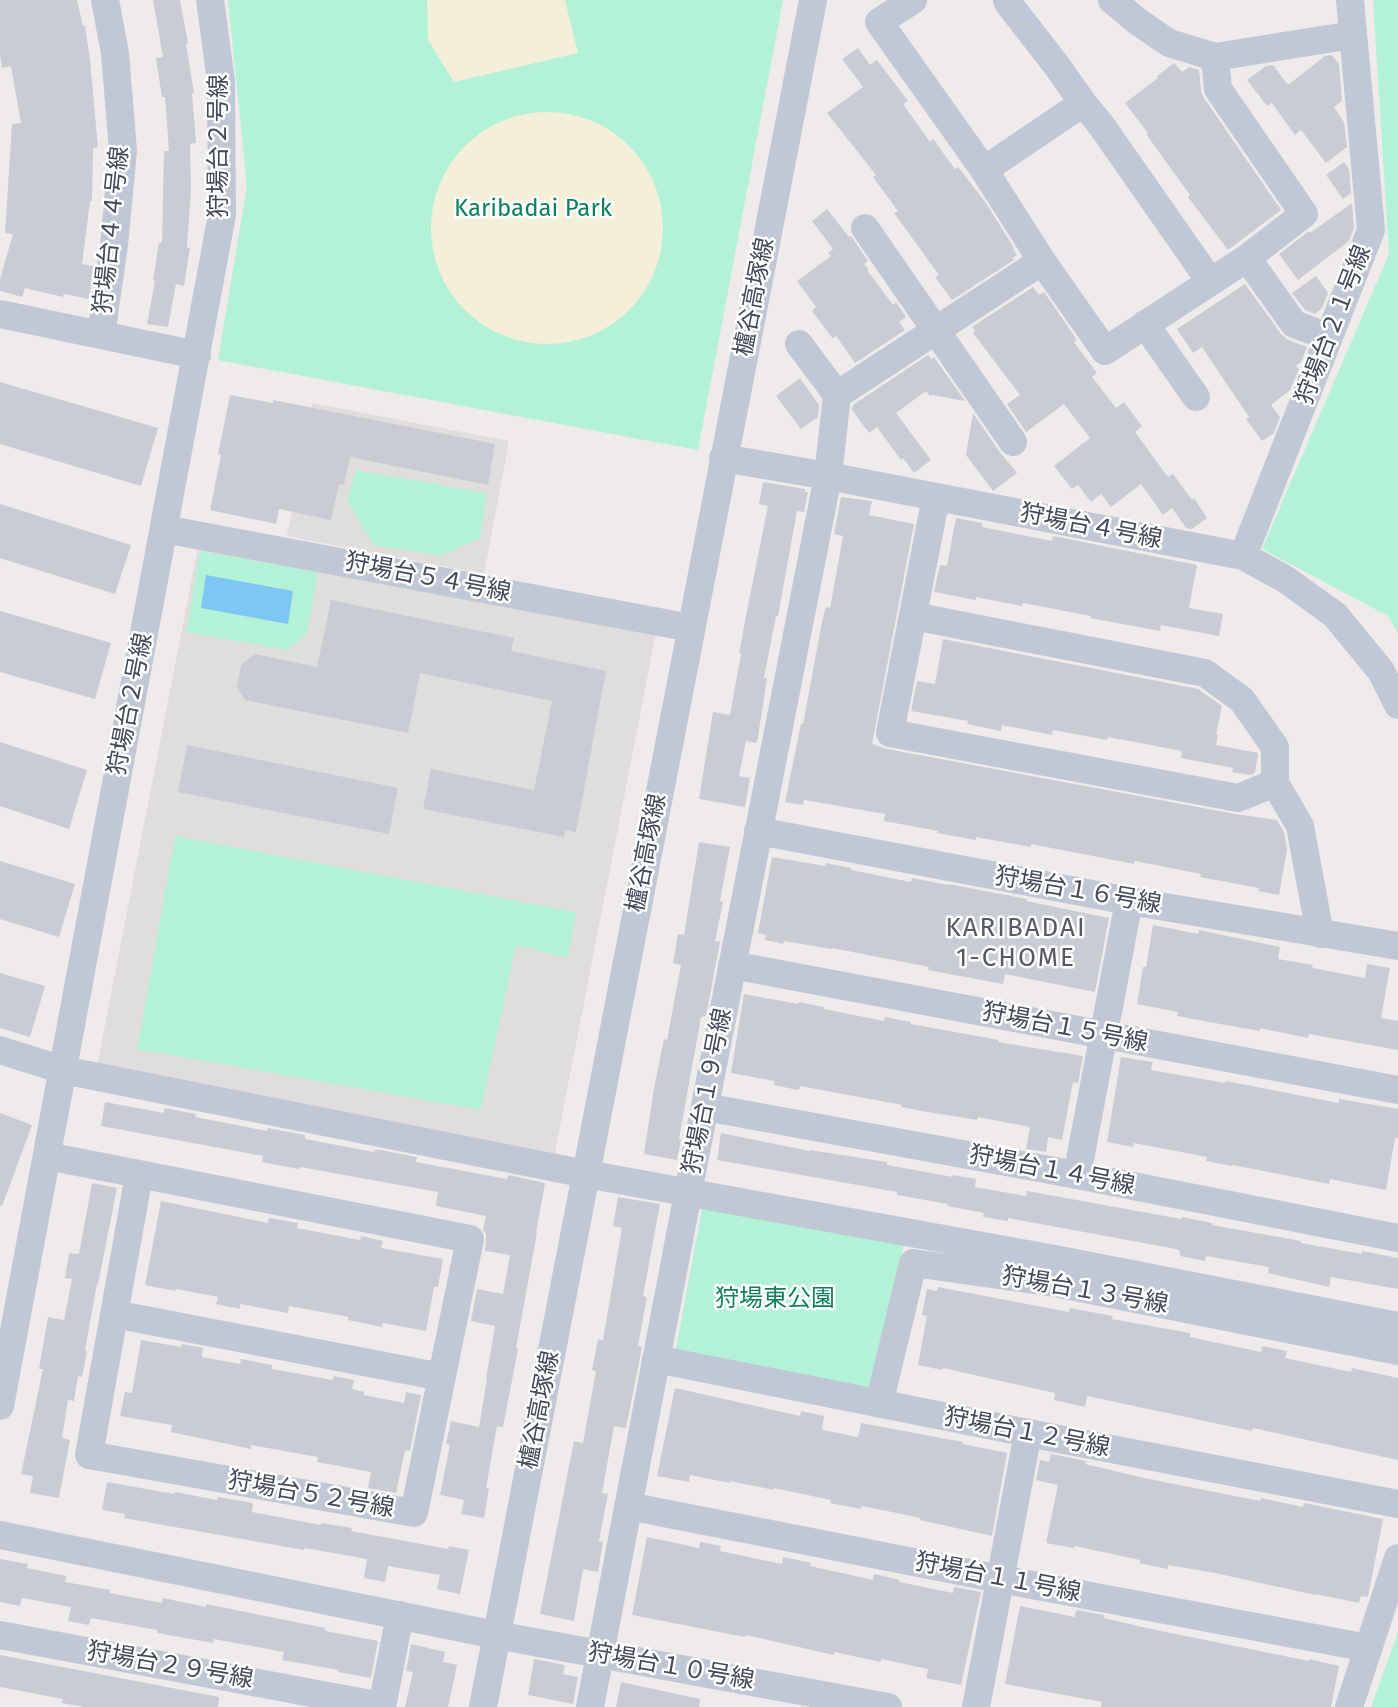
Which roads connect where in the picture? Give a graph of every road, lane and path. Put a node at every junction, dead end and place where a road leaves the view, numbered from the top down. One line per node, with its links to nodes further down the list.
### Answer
1 (105, 0): 19 (street, 狩場台４４号線)
2 (210, 0): 22 (street, 狩場台２号線)
3 (813, 0): 26 (street, 櫨谷高塚線)
4 (913, 0): 11 (street)
5 (1007, 0): 10 (street)
6 (1112, 0): 9 (street)
7 (1350, 0): 8 (street, 狩場台２１号線)
8 (1353, 35): 9 (street); 20 (street, 狩場台２１号線)
9 (1215, 57): 13 (street)
10 (1083, 103): 11 (street); 15 (street)
11 (984, 170): 14 (street)
12 (865, 228): 18 (street)
13 (1247, 258): 15 (street); 20 (street)
14 (1042, 261): 17 (street); 18 (street)
15 (1210, 282): 17 (street)
16 (0, 314): 19 (street)
17 (1145, 324): 24 (street)
18 (935, 330): 23 (street); 25 (street)
19 (101, 335): 22 (street)
20 (1329, 337): 30 (street, 狩場台２１号線)
21 (799, 344): 23 (street)
22 (197, 355): 29 (street, 狩場台２号線)
23 (837, 395): 27 (street, 狩場台１９号線)
24 (1196, 397)
25 (1013, 442)
26 (723, 458): 27 (street, 狩場台４号線); 32 (street, 櫨谷高塚線)
27 (828, 476): 28 (street, 狩場台４号線); 35 (street, 狩場台１９号線)
28 (936, 497): 30 (street, 狩場台４号線); 31 (street)
29 (164, 529): 32 (street, 狩場台５４号線); 42 (street, 狩場台２号線)
30 (1243, 556): 33 (street, 狩場台４号線)
31 (913, 616): 34 (street); 34 (street)
32 (691, 628): 46 (street, 櫨谷高塚線)
33 (1398, 705)
34 (1275, 783): 37 (street)
35 (758, 831): 36 (street, 狩場台１６号線); 39 (street, 狩場台１９号線)
36 (1129, 901): 37 (street, 狩場台１６号線); 40 (street)
37 (1320, 933): 38 (street, 狩場台１６号線)
38 (1398, 946)
39 (732, 965): 40 (street, 狩場台１５号線); 44 (street, 狩場台１９号線)
40 (1105, 1035): 43 (street, 狩場台１５号線); 48 (street)
41 (0, 1050): 42 (street)
42 (63, 1070): 45 (street, 狩場台２号線); 46 (street)
43 (1398, 1090)
44 (705, 1107): 48 (street, 狩場台１４号線); 49 (street, 狩場台１９号線)
45 (47, 1156): 47 (street, 狩場台５２号線); 51 (street, 狩場台２号線)
46 (586, 1174): 49 (street); 66 (street, 櫨谷高塚線)
47 (139, 1175): 52 (street, 狩場台５２号線); 56 (street, 狩場台５２号線)
48 (1077, 1175): 50 (street, 狩場台１４号線)
49 (688, 1192): 53 (street); 55 (street, 狩場台１９号線)
50 (1398, 1238)
51 (11, 1280): 58 (street, 狩場台２号線)
52 (114, 1314): 56 (street); 56 (street, 狩場台５２号線)
53 (1398, 1326)
54 (1398, 1351): 57 (street, 狩場台１３号線)
55 (656, 1359): 57 (street, 狩場台１２号線); 61 (street, 狩場台１９号線)
56 (442, 1377)
57 (879, 1404): 59 (street, 狩場台１２号線)
58 (0, 1406)
59 (1028, 1433): 60 (street, 狩場台１２号線); 64 (street)
60 (1398, 1504)
61 (628, 1506): 64 (street, 狩場台１１号線); 69 (street, 狩場台１９号線)
62 (0, 1535): 65 (street, 狩場台１０号線)
63 (1398, 1558): 68 (street)
64 (1000, 1579): 68 (street, 狩場台１１号線); 74 (street)
65 (400, 1615): 66 (street, 狩場台１０号線); 70 (street)
66 (496, 1634): 69 (street, 狩場台１０号線); 71 (street, 櫨谷高塚線)
67 (0, 1635): 70 (street, 狩場台２９号線)
68 (1368, 1648): 75 (street)
69 (600, 1654): 72 (street, 狩場台１９号線); 73 (street, 狩場台１０号線)
70 (382, 1706)
71 (483, 1707)
72 (590, 1707)
73 (888, 1707)
74 (976, 1707)
75 (1349, 1707)

